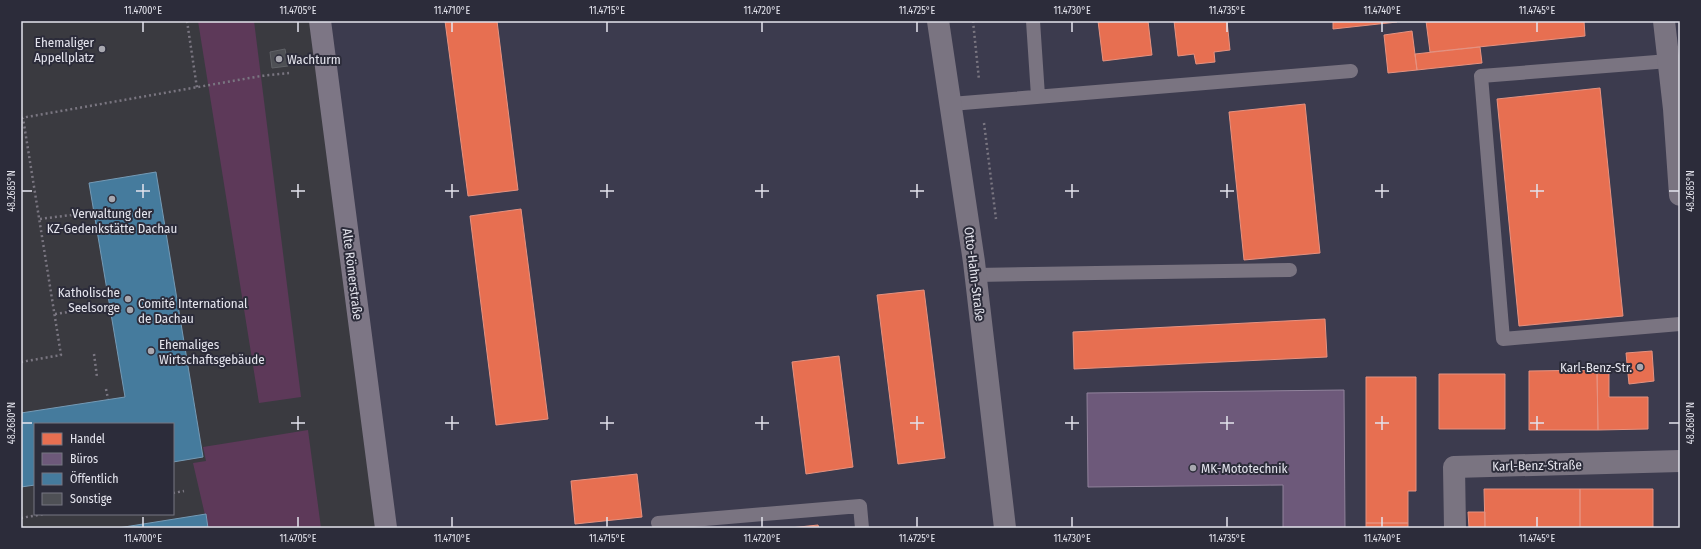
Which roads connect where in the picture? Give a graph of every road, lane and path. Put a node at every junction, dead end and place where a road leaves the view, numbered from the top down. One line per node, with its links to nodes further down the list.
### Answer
1 (187, 21): 9 (path)
2 (320, 21): 32 (main road, Alte Römerstraße)
3 (938, 21): 11 (street, Otto-Hahn-Straße)
4 (1033, 21): 10 (lane)
5 (1664, 21): 6 (street)
6 (1669, 61): 13 (street); 20 (lane)
7 (1351, 71): 10 (lane)
8 (289, 73): 9 (path)
9 (197, 88): 12 (path)
10 (1038, 96): 11 (lane)
11 (950, 104): 17 (street, Otto-Hahn-Straße)
12 (22, 118): 15 (path)
13 (1680, 195)
14 (94, 212): 15 (path)
15 (40, 219): 19 (path)
16 (1290, 270): 17 (lane)
17 (976, 275): 34 (street, Otto-Hahn-Straße)
18 (110, 306): 19 (path)
19 (55, 314): 22 (path)
20 (1680, 324)
21 (94, 354): 23 (path)
22 (21, 362)
23 (97, 377)
24 (106, 389): 25 (path)
25 (108, 399)
26 (1680, 461): 35 (street, Karl-Benz-Straße)
27 (184, 491): 28 (path)
28 (174, 493)
29 (38, 515): 30 (path)
30 (21, 518)
31 (658, 523): 33 (lane)
32 (386, 528)
33 (862, 528)
34 (1005, 528)
35 (1455, 528)

